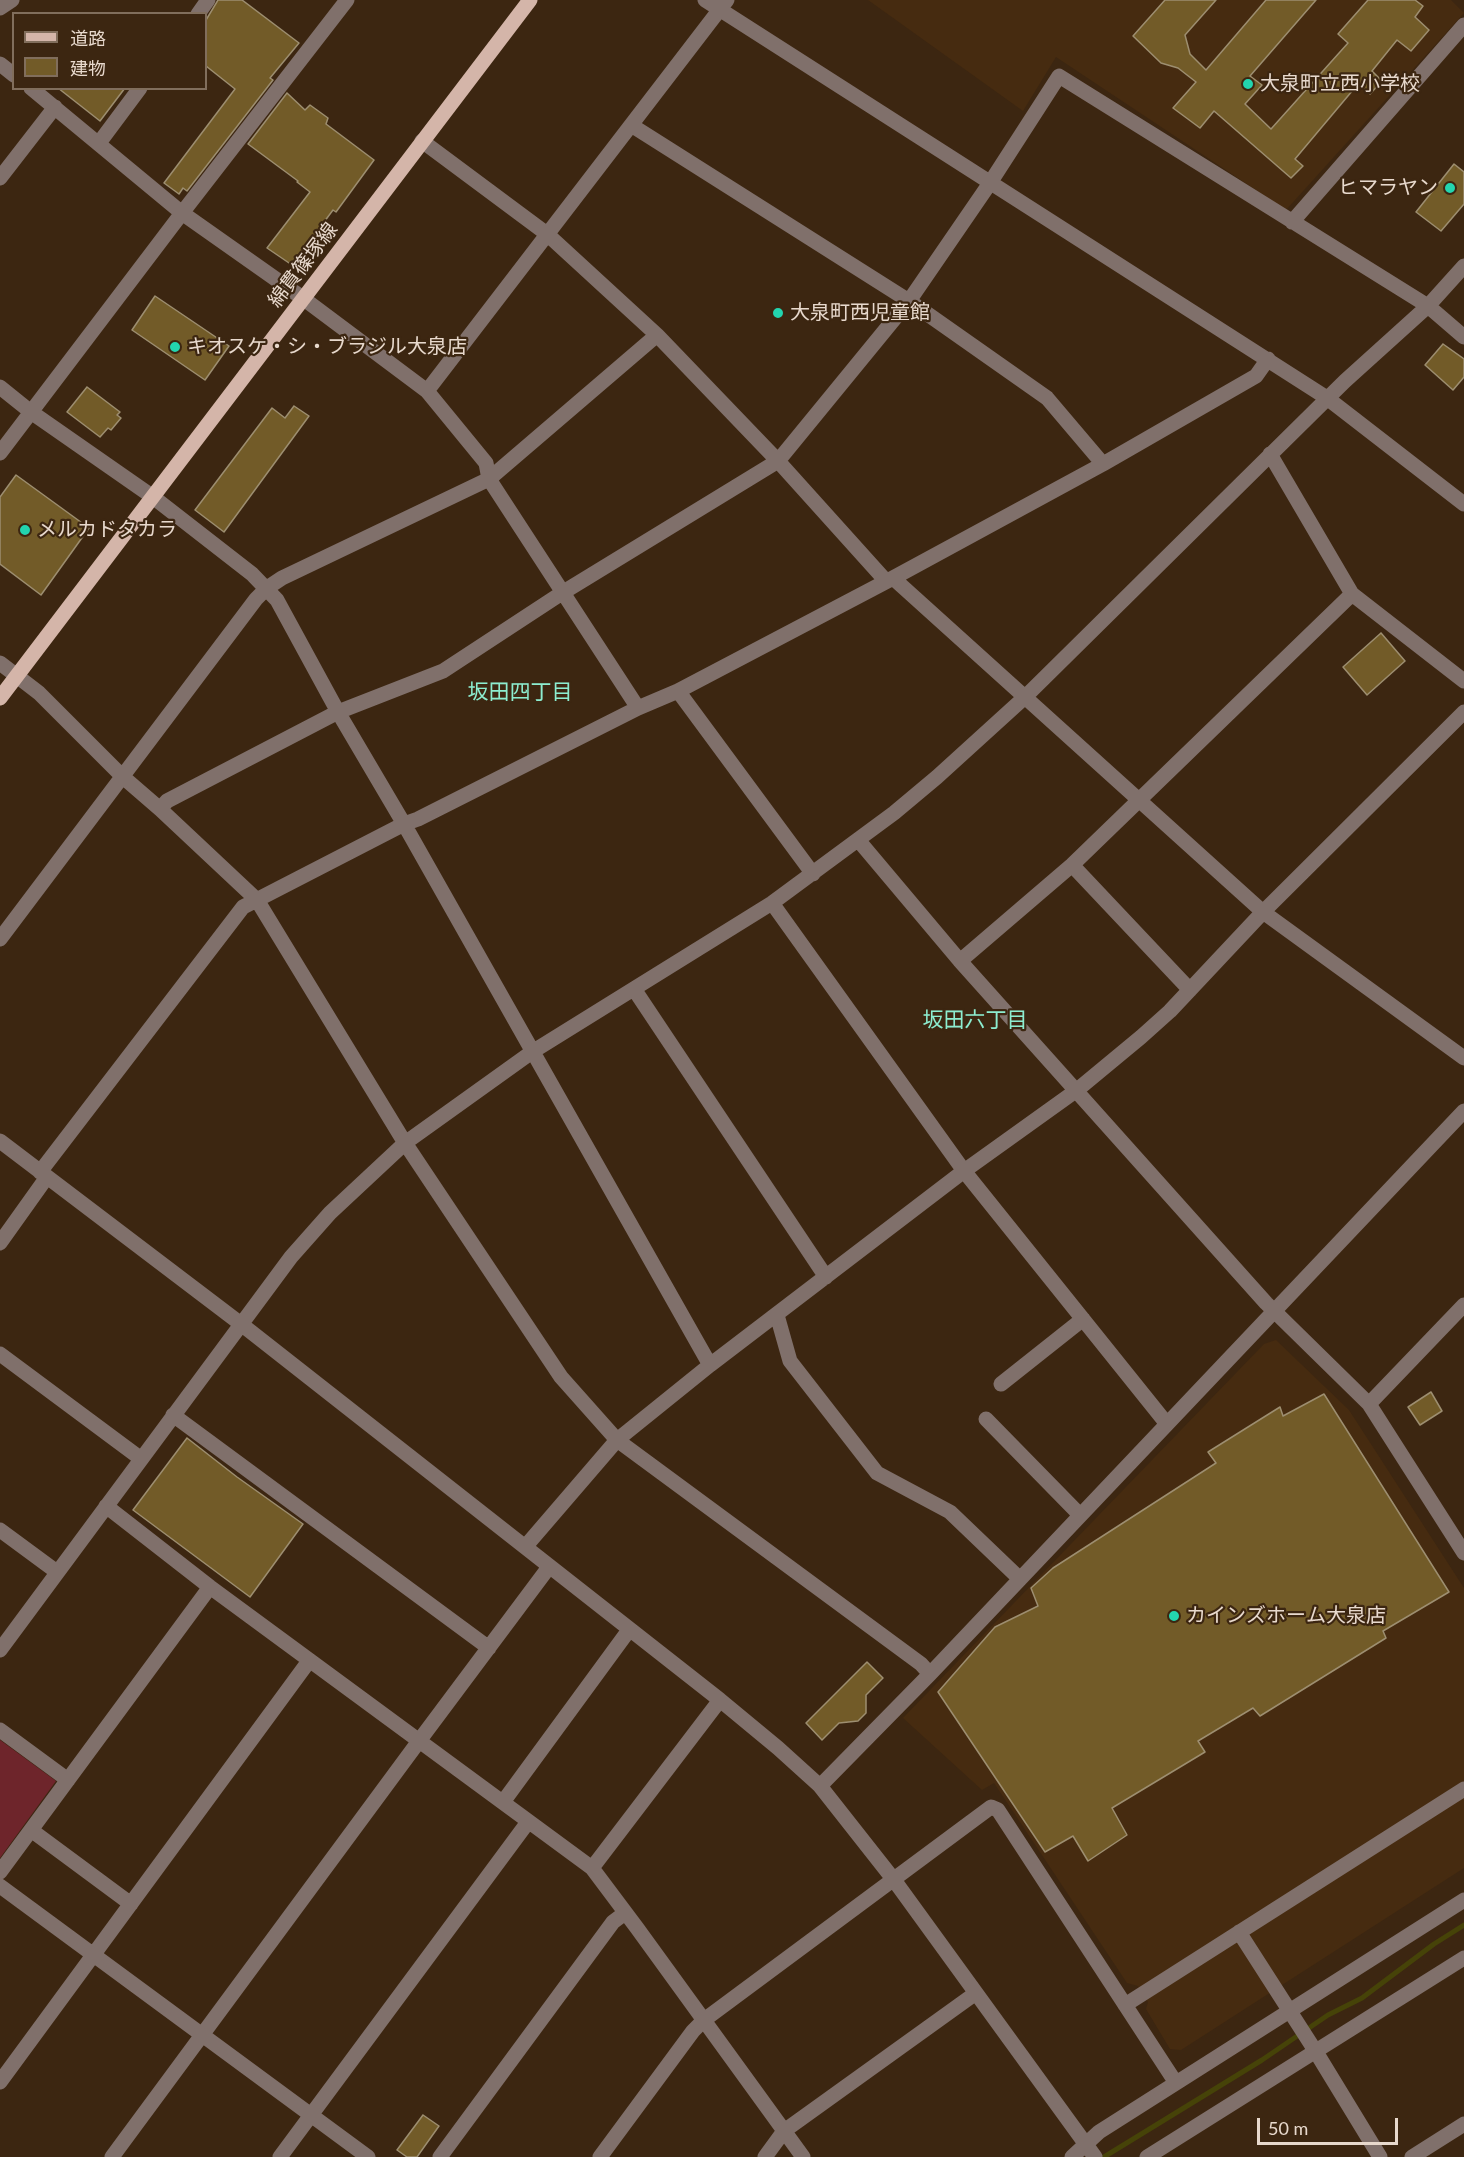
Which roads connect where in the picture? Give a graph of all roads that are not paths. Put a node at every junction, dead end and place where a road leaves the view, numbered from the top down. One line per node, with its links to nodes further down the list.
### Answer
1 (12, 0): 6 (street)
2 (530, 0): 14 (main road, 綿貫篠塚線)
3 (705, 0): 5 (street)
4 (339, 3): 18 (street)
5 (724, 5): 13 (street); 17 (street)
6 (0, 8)
7 (1464, 25): 19 (street)
8 (0, 64): 9 (street)
9 (12, 73)
10 (34, 90): 12 (street)
11 (139, 90): 15 (street)
12 (55, 107): 15 (street); 16 (street)
13 (631, 125): 20 (street); 23 (street)
14 (422, 141): 20 (street); 22 (main road, 綿貫篠塚線)
15 (99, 143): 18 (street)
16 (0, 178)
17 (990, 183): 19 (street); 23 (street); 27 (street)
18 (182, 213): 22 (street); 31 (street)
19 (1292, 222): 24 (street)
20 (547, 234): 25 (street); 29 (street)
21 (1464, 266): 24 (street)
22 (304, 299): 29 (street); 37 (main road, 綿貫篠塚線)
23 (909, 301): 34 (street); 35 (street)
24 (1428, 306): 26 (street); 30 (street)
25 (657, 335): 34 (street); 36 (street)
26 (1464, 338)
27 (1268, 359): 30 (street); 35 (street)
28 (0, 387): 31 (street)
29 (427, 391): 36 (street)
30 (1327, 398): 33 (street); 38 (street)
31 (32, 412): 32 (street); 37 (street)
32 (0, 453)
33 (1270, 454): 42 (street); 47 (street)
34 (778, 461): 39 (street); 41 (street)
35 (1103, 464): 39 (street)
36 (489, 479): 40 (street); 41 (street)
37 (153, 497): 40 (street); 44 (main road, 綿貫篠塚線)
38 (1464, 504)
39 (889, 579): 46 (street); 47 (street)
40 (267, 588): 50 (street); 52 (street)
41 (562, 593): 49 (street); 50 (street)
42 (1352, 594): 45 (street); 53 (street)
43 (0, 663): 44 (street)
44 (17, 676): 48 (main road, 綿貫篠塚線); 52 (street)
45 (1464, 681)
46 (678, 691): 49 (street); 58 (street)
47 (1025, 697): 53 (street); 56 (street)
48 (0, 698)
49 (638, 708): 55 (street)
50 (338, 712): 54 (street); 55 (street)
51 (1464, 712): 61 (street)
52 (123, 777): 54 (street); 62 (street)
53 (1139, 802): 57 (street); 61 (street)
54 (160, 809): 59 (street)
55 (404, 824): 59 (street); 66 (street)
56 (859, 841): 58 (street); 63 (street)
57 (1072, 865): 63 (street); 65 (street)
58 (813, 874): 60 (street)
59 (257, 900): 71 (street); 73 (street)
60 (772, 903): 64 (street); 72 (street)
61 (1263, 912): 65 (street); 67 (street)
62 (0, 939)
63 (960, 961): 68 (street)
64 (634, 989): 66 (street); 75 (street)
65 (1190, 990): 68 (street)
66 (532, 1052): 71 (street); 82 (street)
67 (1464, 1058)
68 (1077, 1090): 72 (street); 77 (street)
69 (1464, 1111): 77 (street)
70 (0, 1141): 73 (street)
71 (405, 1143): 80 (street); 88 (street)
72 (964, 1171): 75 (street); 79 (street)
73 (44, 1175): 74 (street); 80 (street)
74 (0, 1243)
75 (826, 1277): 78 (street)
76 (1464, 1305): 84 (street)
77 (1275, 1311): 84 (street); 87 (street)
78 (777, 1315): 82 (street); 97 (street)
79 (1083, 1319): 83 (street); 87 (street)
80 (241, 1324): 85 (street); 93 (street)
81 (0, 1354): 89 (street)
82 (710, 1365): 88 (street)
83 (1001, 1384)
84 (1369, 1404): 94 (street)
85 (173, 1415): 89 (street); 100 (street)
86 (986, 1419): 91 (street)
87 (1167, 1424): 91 (street)
88 (617, 1440): 93 (street); 103 (street)
89 (140, 1458): 90 (street)
90 (106, 1506): 96 (street); 98 (street)
91 (1080, 1515): 97 (street)
92 (0, 1530): 96 (street)
93 (525, 1548): 95 (street)
94 (1464, 1554)
95 (549, 1567): 99 (street); 100 (street)
96 (57, 1572): 101 (street)
97 (1020, 1579): 103 (street)
98 (210, 1587): 102 (street); 107 (street)
99 (629, 1630): 104 (street); 110 (street)
100 (489, 1648): 106 (street)
101 (0, 1650)
102 (309, 1661): 106 (street); 118 (street)
103 (930, 1674): 108 (street)
104 (720, 1700): 108 (street); 113 (street)
105 (0, 1730): 107 (street)
106 (418, 1741): 110 (street); 127 (street)
107 (68, 1780): 112 (street)
108 (820, 1786): 115 (street)
109 (1464, 1790): 120 (street)
110 (502, 1802): 111 (street)
111 (528, 1822): 113 (street); 131 (street)
112 (31, 1830): 114 (street); 118 (street)
113 (592, 1868): 119 (street)
114 (0, 1872)
115 (894, 1880): 123 (street); 124 (street); 126 (street)
116 (0, 1886): 121 (street)
117 (1464, 1900): 125 (street)
118 (131, 1904): 121 (street)
119 (625, 1913): 126 (street); 138 (street)
120 (1239, 1932): 124 (street); 125 (street)
121 (94, 1955): 127 (street); 129 (street)
122 (1464, 1958): 128 (street)
123 (976, 1993): 133 (street); 134 (street)
124 (1125, 2005): 130 (street)
125 (1290, 2011): 128 (street); 130 (street)
126 (704, 2020): 133 (street); 139 (street)
127 (202, 2034): 131 (street); 135 (street)
128 (1316, 2052): 144 (street); 145 (street)
129 (0, 2082)
130 (1176, 2083): 134 (street)
131 (311, 2115): 136 (street); 137 (street)
132 (1464, 2124): 146 (street)
133 (784, 2131): 140 (street); 141 (street)
134 (1086, 2144): 142 (street); 143 (street)
135 (112, 2157)
136 (280, 2157)
137 (369, 2157)
138 (440, 2157)
139 (600, 2157)
140 (765, 2157)
141 (803, 2157)
142 (1072, 2157)
143 (1095, 2157)
144 (1147, 2157)
145 (1380, 2157)
146 (1412, 2157)

